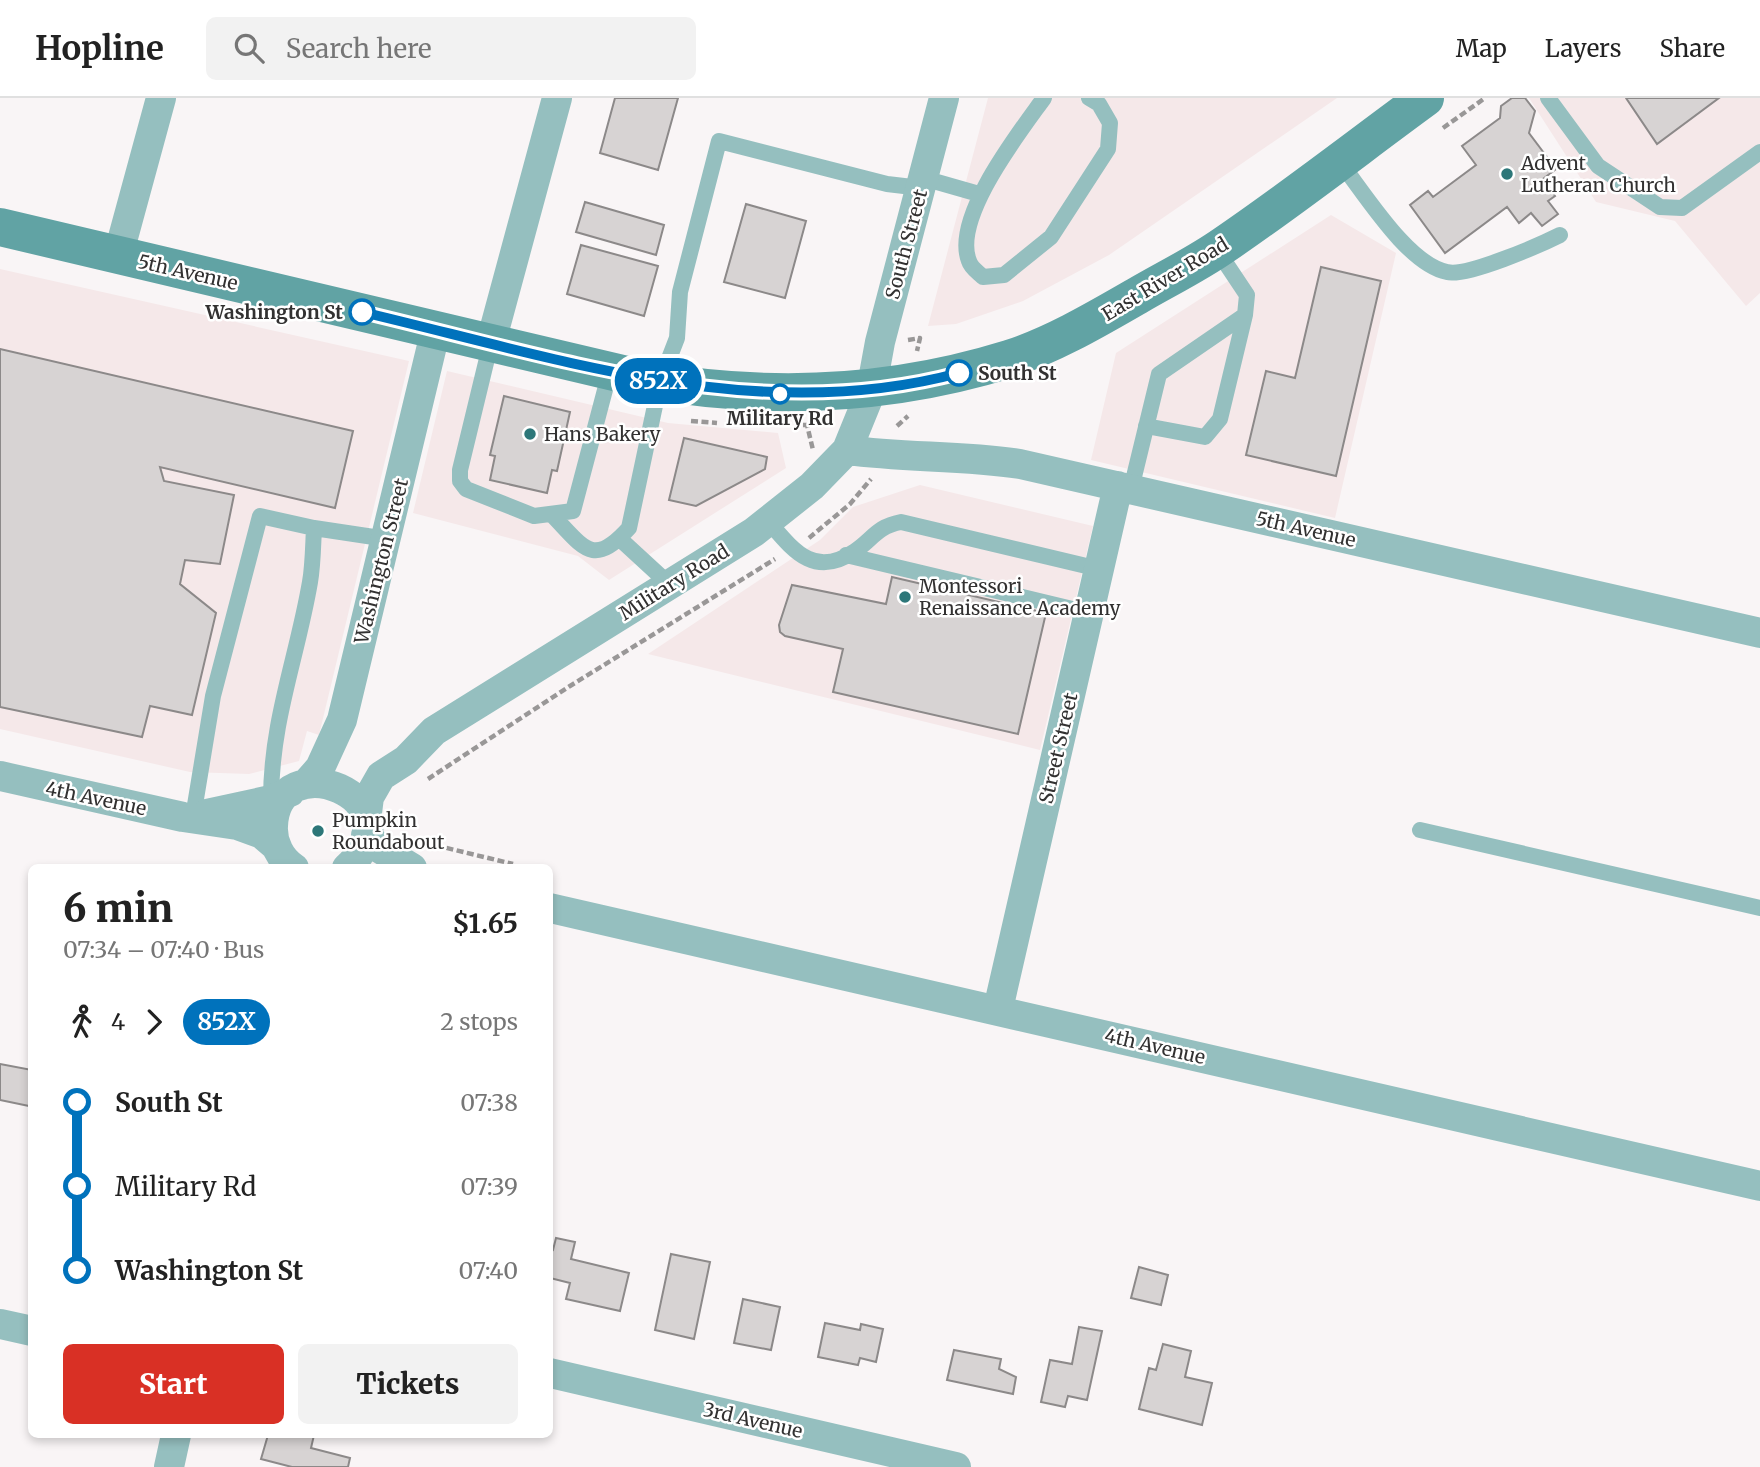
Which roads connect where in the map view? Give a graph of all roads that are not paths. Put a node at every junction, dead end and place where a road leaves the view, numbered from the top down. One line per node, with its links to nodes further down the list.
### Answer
1 (161, 98): 15 (street)
2 (557, 98): 18 (street)
3 (944, 98): 10 (street, South Street)
4 (1044, 98): 11 (lane)
5 (1090, 98): 11 (lane)
6 (1425, 98): 9 (main road, East River Road)
7 (1548, 98): 8 (lane)
8 (1760, 152)
9 (1339, 161): 13 (lane); 14 (main road, East River Road)
10 (922, 183): 11 (lane); 20 (lane); 21 (street, South Street)
11 (979, 194)
12 (0, 227): 15 (main road, 5th Avenue)
13 (1560, 235)
14 (1217, 250): 16 (lane); 21 (main road, East River Road)
15 (118, 256): 17 (main road, 5th Avenue)
16 (1245, 315): 22 (lane); 22 (lane)
17 (436, 329): 18 (main road, 5th Avenue); 28 (street, Washington Street)
18 (491, 342): 19 (main road, 5th Avenue); 25 (lane)
19 (610, 371): 20 (main road, 5th Avenue); 25 (lane)
20 (660, 382): 21 (main road, 5th Avenue); 29 (lane)
21 (871, 391): 23 (street, Military Road)
22 (1146, 426): 24 (lane)
23 (847, 450): 24 (street, 5th Avenue); 26 (street, Military Road)
24 (1124, 488): 31 (street, Street Street); 34 (street, 5th Avenue)
25 (553, 516): 29 (lane)
26 (768, 521): 30 (lane); 32 (street, Military Road)
27 (314, 528): 28 (lane); 37 (lane); 38 (lane)
28 (387, 539): 37 (street, Washington Street)
29 (620, 539): 32 (lane)
30 (846, 555): 31 (lane); 33 (lane)
31 (1099, 569): 33 (street, Street Street)
32 (670, 585): 35 (street, Military Road)
33 (1089, 613): 46 (street, Street Street)
34 (1760, 633)
35 (433, 731): 37 (street, Military Road); 39 (street, Military Road)
36 (0, 776): 38 (street, 4th Avenue)
37 (299, 790): 38 (street, 4th Avenue); 39 (street); 42 (street)
38 (193, 817): 42 (street, 4th Avenue)
39 (366, 828): 41 (street); 43 (street)
40 (1420, 830): 44 (lane)
41 (413, 854)
42 (286, 861)
43 (351, 864)
44 (1760, 908)
45 (553, 909): 46 (street, 4th Avenue)
46 (998, 1009): 47 (street, 4th Avenue)
47 (1760, 1186)
48 (0, 1324): 49 (street)
49 (28, 1330)
50 (553, 1374): 53 (street, 3rd Avenue)
51 (175, 1438): 52 (street)
52 (169, 1467)
53 (956, 1467)

